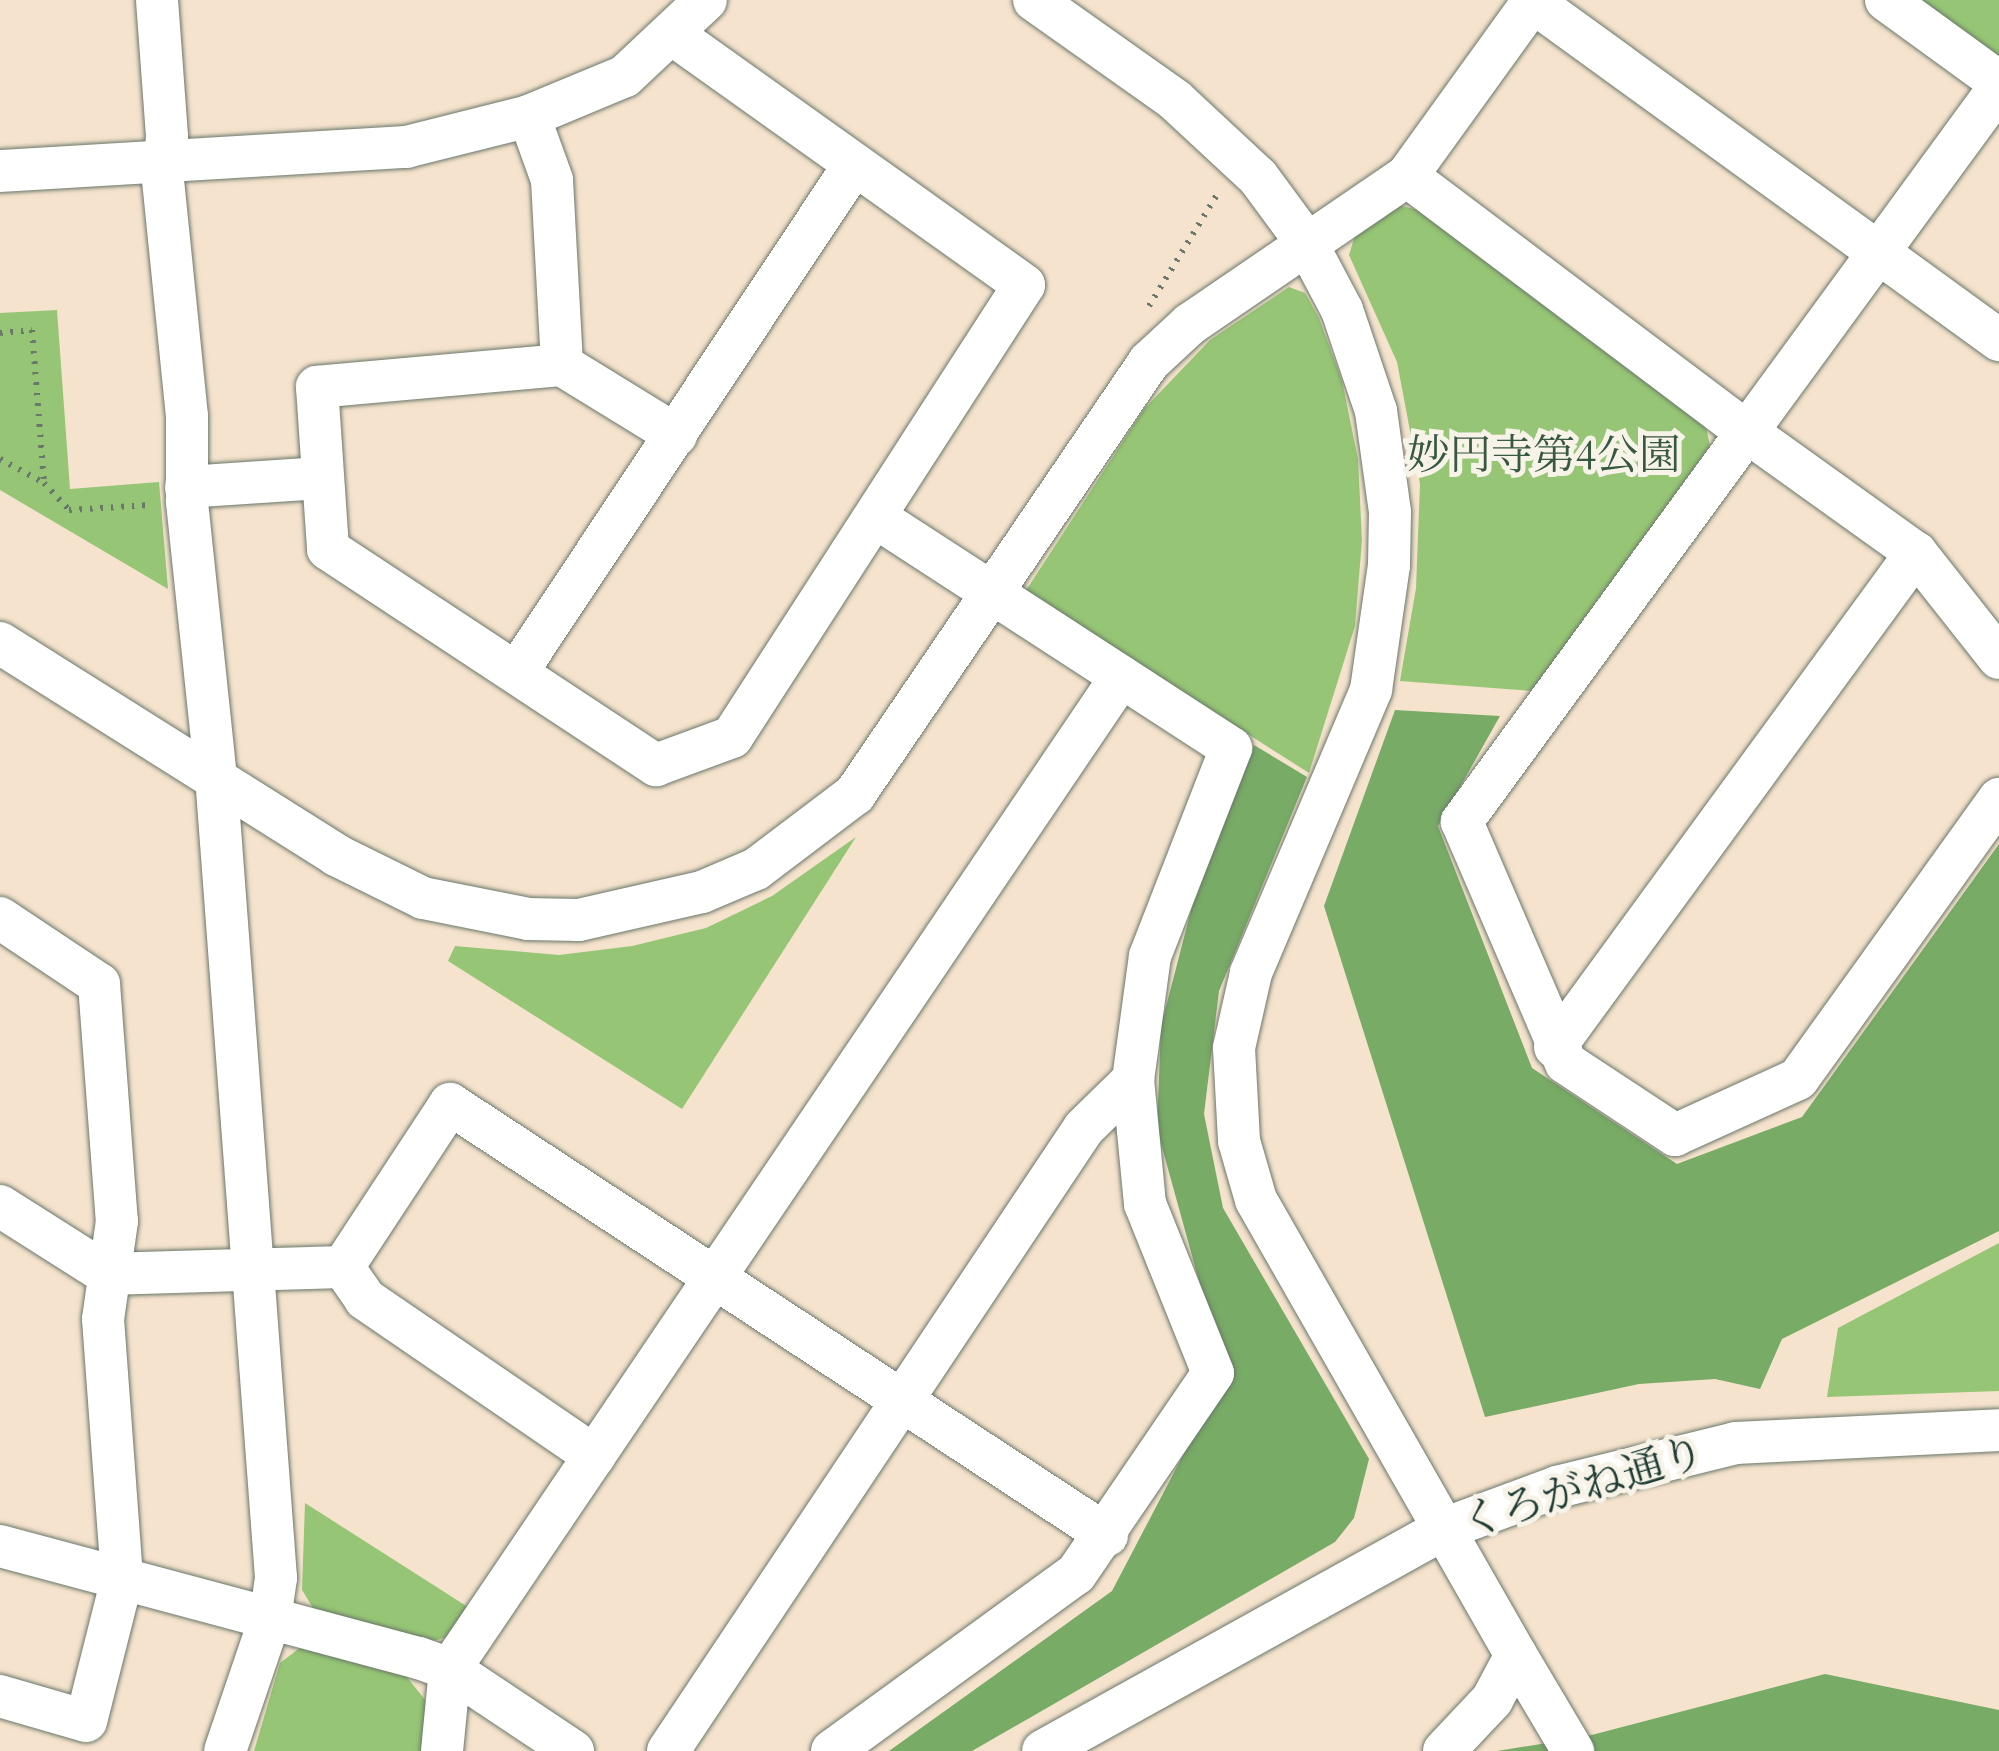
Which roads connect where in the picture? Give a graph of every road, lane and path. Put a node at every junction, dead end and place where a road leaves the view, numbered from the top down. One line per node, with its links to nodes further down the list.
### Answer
1 (157, 0): 9 (street)
2 (706, 0): 6 (street)
3 (1034, 0): 14 (street)
4 (1886, 0): 7 (street)
5 (1534, 1): 12 (street); 15 (street)
6 (674, 35): 8 (street); 10 (street)
7 (1999, 85): 15 (street)
8 (529, 116): 9 (street); 19 (street)
9 (165, 156): 11 (street); 25 (street)
10 (854, 165): 21 (street); 26 (street)
11 (0, 171)
12 (1407, 176): 14 (street); 20 (street)
13 (1226, 180): 16 (path)
14 (1306, 242): 28 (street); 46 (street)
15 (1878, 252): 18 (street); 20 (street)
16 (1144, 316)
17 (0, 332): 24 (path)
18 (1999, 340)
19 (562, 365): 21 (street); 23 (street)
20 (1747, 432): 27 (street); 36 (street)
21 (676, 435): 31 (street)
22 (0, 458): 24 (path)
23 (323, 478): 25 (street); 31 (street)
24 (44, 483): 25 (path)
25 (186, 494): 33 (street)
26 (875, 517): 28 (street); 31 (street)
27 (1916, 553): 30 (street); 36 (street)
28 (993, 594): 32 (street); 33 (street)
29 (0, 642): 33 (street)
30 (1999, 658)
31 (517, 672)
32 (1121, 677): 37 (street); 42 (street)
33 (216, 776): 40 (street)
34 (1999, 799): 36 (street)
35 (0, 918): 41 (street)
36 (1556, 1047)
37 (1132, 1080): 43 (street); 47 (street)
38 (0, 1206): 41 (street)
39 (343, 1267): 40 (street); 42 (street); 45 (street)
40 (256, 1268): 41 (street); 50 (street)
41 (107, 1274): 49 (street)
42 (714, 1278): 43 (street); 45 (street)
43 (903, 1401): 47 (street); 57 (street)
44 (1999, 1430): 46 (street, くろがね通り)
45 (594, 1456): 52 (street)
46 (1444, 1529): 51 (street); 59 (street, くろがね通り)
47 (1107, 1535): 58 (street)
48 (0, 1546): 49 (street)
49 (122, 1579): 50 (street); 53 (street)
50 (270, 1618): 52 (street); 54 (street)
51 (1516, 1655): 60 (street); 61 (street)
52 (450, 1669): 55 (street); 56 (street)
53 (0, 1696)
54 (225, 1751)
55 (442, 1751)
56 (573, 1751)
57 (668, 1751)
58 (832, 1751)
59 (1043, 1751)
60 (1444, 1751)
61 (1573, 1751)

